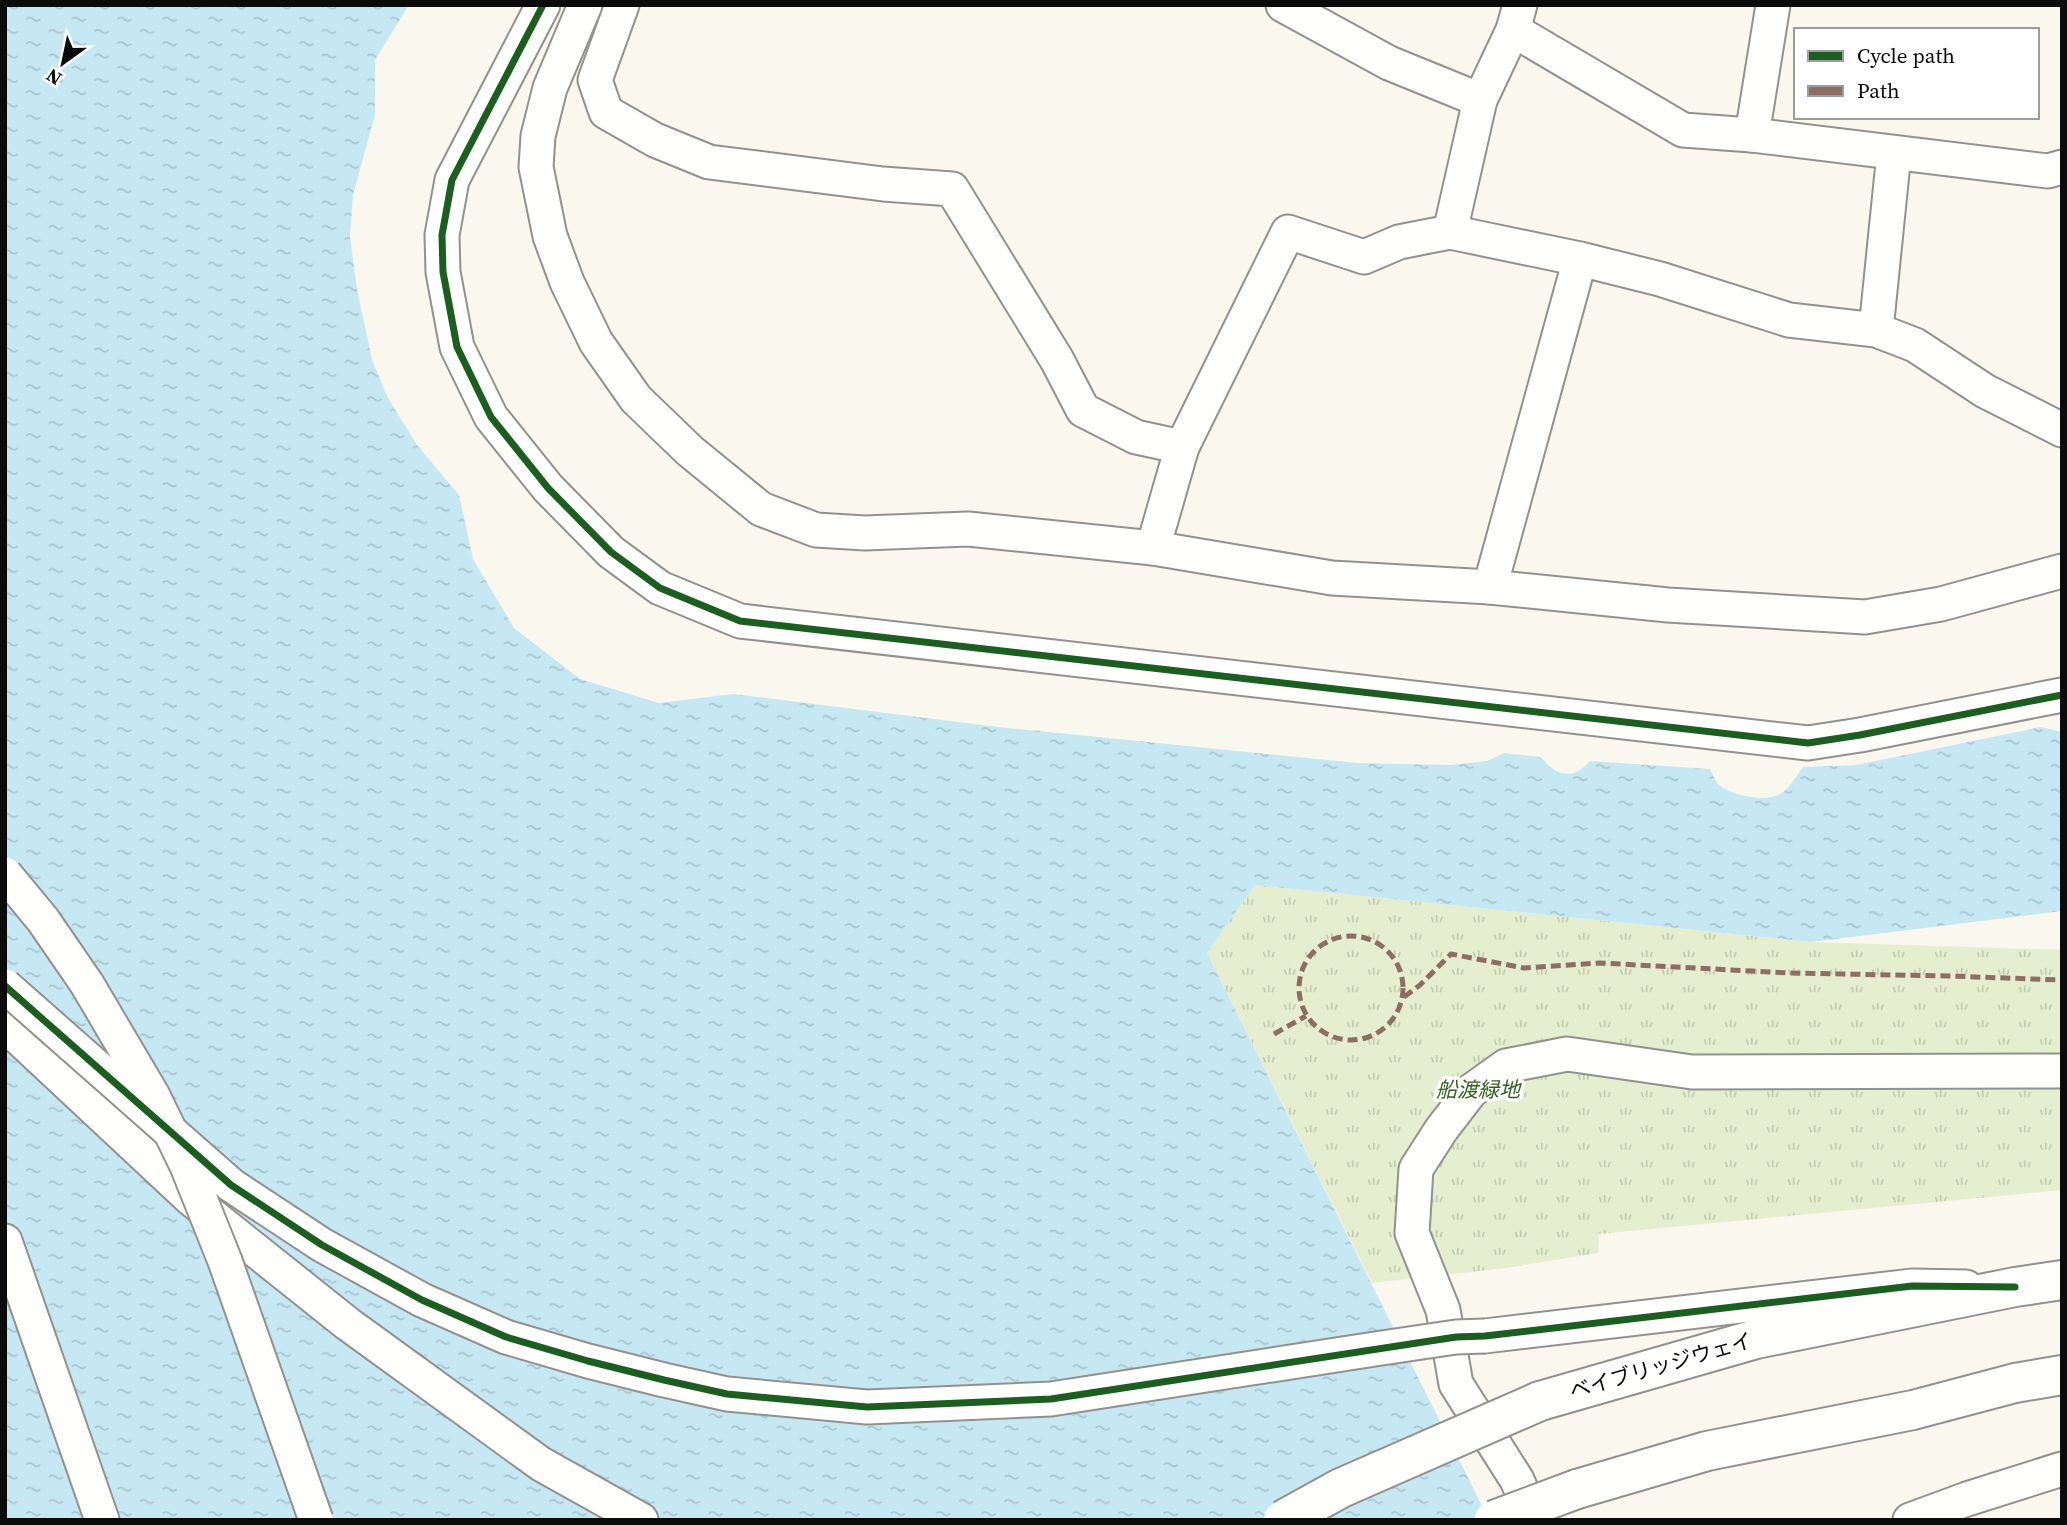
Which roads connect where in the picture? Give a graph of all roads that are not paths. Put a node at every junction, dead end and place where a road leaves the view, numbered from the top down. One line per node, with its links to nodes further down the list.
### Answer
1 (543, 5): 19 (street)
2 (585, 5): 16 (street)
3 (622, 5): 15 (street)
4 (1283, 5): 7 (street)
5 (1773, 5): 8 (street)
6 (1516, 18): 7 (street); 8 (street)
7 (1480, 100): 11 (street)
8 (1752, 135): 9 (street)
9 (1894, 153): 10 (street); 13 (street)
10 (2062, 167)
11 (1450, 232): 12 (street); 15 (street)
12 (1580, 259): 13 (street); 18 (street)
13 (1876, 330): 14 (street)
14 (2062, 430)
15 (1182, 447): 16 (street)
16 (1153, 548): 18 (street)
17 (2062, 571): 18 (street)
18 (1490, 587)
19 (2062, 695)
20 (5, 874): 30 (street, bridge)
21 (5, 986): 26 (street, bridge)
22 (5, 1025): 31 (street, bridge)
23 (2062, 1071): 34 (street)
24 (5, 1241): 29 (street)
25 (2062, 1280): 26 (street, ベイブリッジウェイ)
26 (2015, 1287): 32 (street, ベイブリッジウェイ, bridge)
27 (2062, 1375): 33 (street, bridge)
28 (2062, 1469): 35 (street)
29 (102, 1520)
30 (316, 1520)
31 (641, 1520)
32 (1283, 1520)
33 (1494, 1520)
34 (1534, 1520)
35 (1910, 1520)

